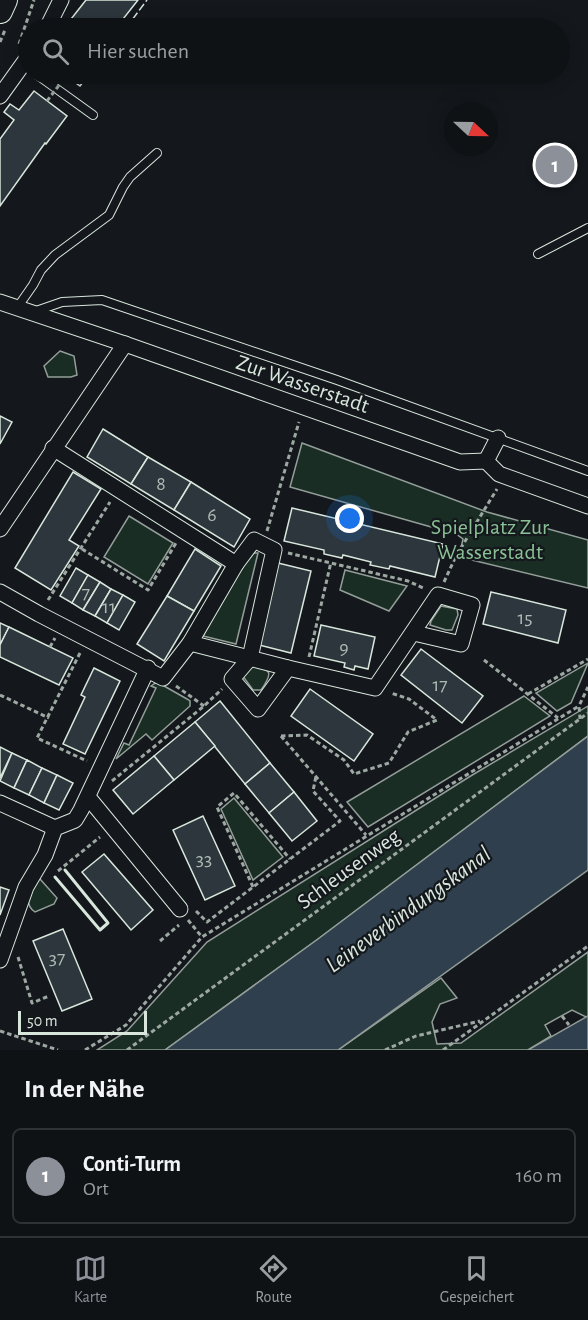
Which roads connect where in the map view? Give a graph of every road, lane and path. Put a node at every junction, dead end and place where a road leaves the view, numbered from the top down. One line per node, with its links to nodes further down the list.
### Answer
1 (4, 0): 4 (main road)
2 (34, 0): 5 (path)
3 (61, 0): 6 (street)
4 (0, 11)
5 (32, 18)
6 (52, 18)
7 (18, 73): 10 (street)
8 (54, 84): 12 (lane)
9 (60, 84): 11 (path, bridge)
10 (0, 96)
11 (47, 101)
12 (93, 115)
13 (157, 153): 17 (lane)
14 (588, 228): 15 (lane)
15 (538, 254)
16 (0, 302): 17 (street, Zur Wasserstadt)
17 (17, 308): 18 (street, Zur Wasserstadt)
18 (32, 313): 19 (street, Zur Wasserstadt); 21 (lane)
19 (125, 344): 20 (street, Zur Wasserstadt); 22 (street)
20 (303, 407): 23 (street, Zur Wasserstadt); 30 (path)
21 (498, 438): 23 (street); 24 (lane)
22 (53, 448): 26 (street); 28 (street)
23 (486, 461): 25 (street)
24 (588, 471)
25 (505, 477): 27 (street); 35 (path)
26 (117, 490): 29 (street); 31 (path)
27 (588, 506)
28 (0, 529)
29 (183, 532): 31 (path); 33 (street)
30 (269, 547): 32 (path); 33 (street); 40 (street)
31 (82, 549): 36 (path)
32 (331, 562): 35 (path); 45 (path)
33 (236, 564): 39 (street)
34 (0, 592): 36 (street)
35 (438, 595): 37 (street); 37 (street)
36 (39, 614): 38 (street)
37 (414, 633): 49 (street)
38 (87, 638): 43 (street); 55 (path)
39 (189, 643): 40 (street); 46 (street)
40 (250, 658): 44 (street); 47 (street)
41 (588, 659): 50 (path)
42 (484, 660): 50 (path)
43 (148, 668): 46 (street); 58 (street)
44 (288, 668): 45 (street); 47 (street)
45 (305, 672): 49 (street)
46 (163, 678): 52 (path)
47 (232, 679): 52 (path)
48 (588, 687): 53 (path)
49 (375, 688): 59 (path)
50 (528, 694): 56 (path)
51 (0, 695): 55 (path)
52 (204, 706): 60 (path)
53 (579, 706): 56 (path); 57 (path)
54 (588, 713): 57 (path, Schleusenweg)
55 (49, 718): 58 (path)
56 (558, 718): 65 (path)
57 (580, 720): 82 (path, Schleusenweg)
58 (102, 768): 61 (street)
59 (316, 776): 65 (path); 66 (path)
60 (110, 783)
61 (88, 797): 63 (street); 64 (street)
62 (0, 803): 64 (street)
63 (113, 827): 67 (path); 69 (street)
64 (55, 828): 70 (street)
65 (366, 835): 71 (path)
66 (290, 859): 68 (path); 68 (path)
67 (58, 871)
68 (253, 887): 69 (path)
69 (177, 906)
70 (10, 933): 74 (street); 75 (path)
71 (202, 937): 72 (path); 81 (path)
72 (160, 941)
73 (588, 946): 77 (path)
74 (0, 960)
75 (49, 996)
76 (562, 1016): 78 (path)
77 (482, 1020): 83 (path); 84 (path)
78 (568, 1025)
79 (0, 1031): 80 (path)
80 (58, 1050)
81 (85, 1050)
82 (127, 1050)
83 (385, 1050)
84 (443, 1050)

